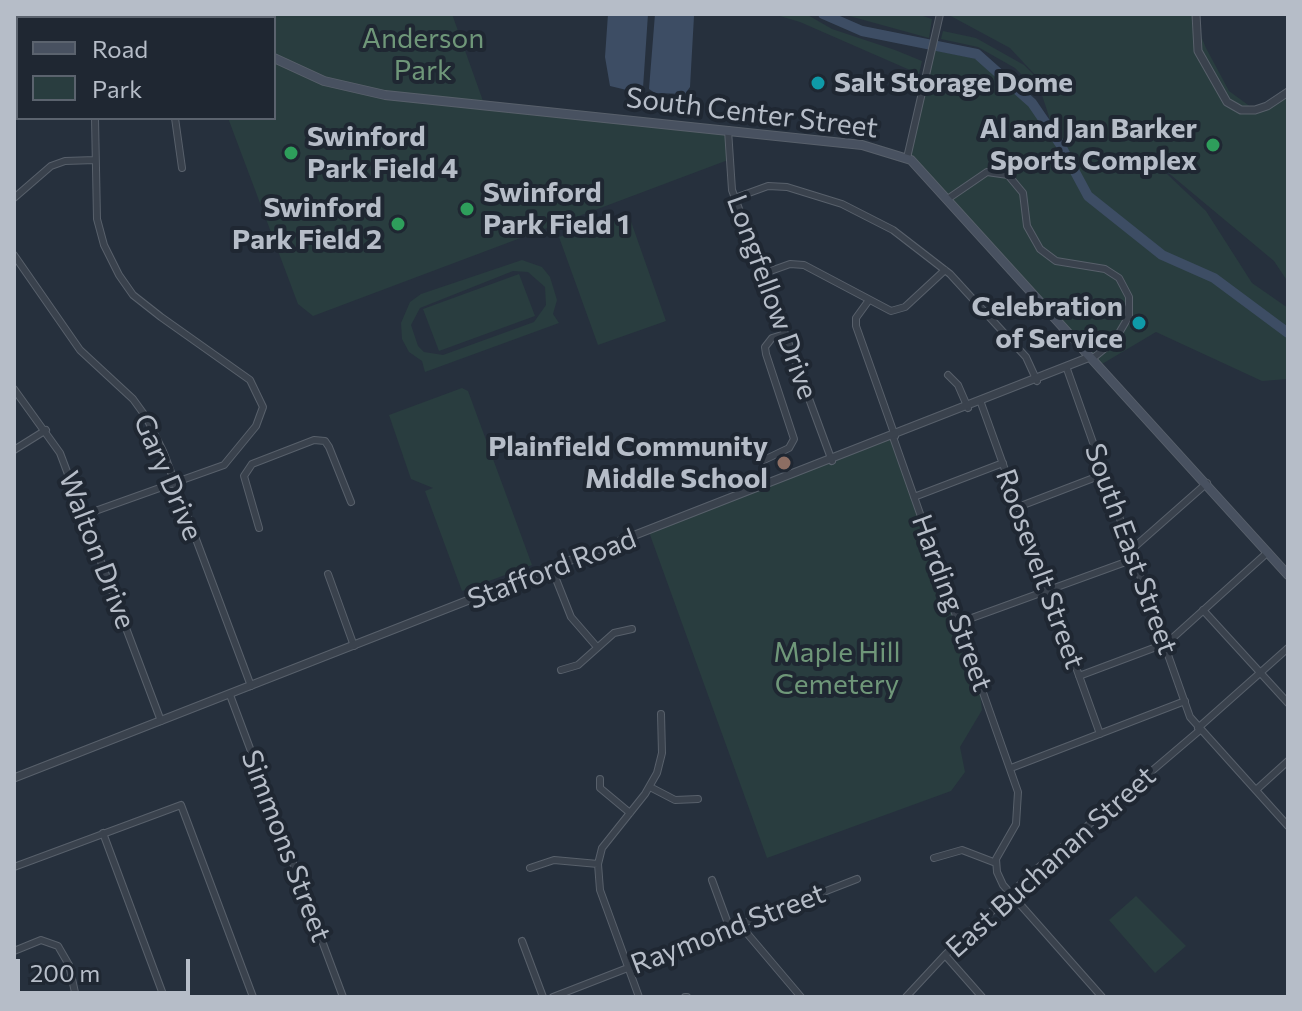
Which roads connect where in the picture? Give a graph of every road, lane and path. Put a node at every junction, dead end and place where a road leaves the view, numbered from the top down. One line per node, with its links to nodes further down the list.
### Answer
1 (940, 14): 8 (street)
2 (1196, 14): 4 (street)
3 (276, 59): 7 (main road, South Center Street)
4 (1288, 92)
5 (95, 120): 9 (street)
6 (175, 120): 10 (street)
7 (728, 130): 8 (main road, South Center Street); 12 (street, Longfellow Drive)
8 (907, 158): 13 (main road, South Center Street)
9 (95, 160): 11 (street); 29 (street)
10 (182, 168)
11 (14, 198)
12 (735, 198): 15 (street); 16 (street, Longfellow Drive)
13 (949, 198): 19 (main road, South Center Street); 19 (street)
14 (14, 255): 35 (street, Gary Drive)
15 (945, 270): 17 (street); 22 (street)
16 (762, 274): 17 (street); 18 (street, Longfellow Drive)
17 (869, 300): 27 (street, Harding Street)
18 (785, 334): 30 (street); 31 (street, Longfellow Drive)
19 (1091, 358): 20 (street, Stafford Road); 36 (main road, South Center Street)
20 (1067, 369): 22 (street, Stafford Road); 34 (street, South East Street)
21 (948, 375): 25 (street)
22 (1037, 381): 24 (street, Stafford Road)
23 (14, 389): 26 (street, Walton Drive)
24 (981, 403): 25 (street, Stafford Road); 32 (street, Roosevelt Street)
25 (968, 408): 27 (street, Stafford Road)
26 (46, 430): 28 (street); 40 (street, Walton Drive)
27 (894, 437): 31 (street, Stafford Road); 37 (street, Harding Street)
28 (14, 450)
29 (238, 451): 33 (street); 35 (street)
30 (764, 460)
31 (832, 461): 45 (street, Stafford Road)
32 (1003, 463): 37 (street); 39 (street, Roosevelt Street)
33 (252, 464): 38 (street); 41 (street)
34 (1104, 474): 39 (street); 42 (street, South East Street)
35 (175, 482): 40 (street); 59 (street, Gary Drive)
36 (1207, 483): 42 (street); 43 (main road, South Center Street)
37 (914, 497): 50 (street, Harding Street)
38 (351, 502)
39 (1018, 507): 48 (street, Roosevelt Street)
40 (84, 515): 64 (street, Walton Drive)
41 (259, 528)
42 (1131, 550): 44 (street, South East Street)
43 (1268, 552): 47 (main road, South Center Street); 49 (street)
44 (1134, 559): 48 (street); 52 (street, South East Street)
45 (552, 569): 53 (street, Stafford Road); 54 (street)
46 (328, 574): 53 (street)
47 (1288, 575)
48 (1048, 590): 50 (street); 58 (street, Roosevelt Street)
49 (1203, 610): 52 (street); 57 (street)
50 (958, 623): 68 (street, Harding Street)
51 (632, 629): 54 (street)
52 (1164, 644): 58 (street); 61 (street, South East Street)
53 (354, 646): 59 (street, Stafford Road)
54 (597, 647): 56 (street)
55 (1288, 648): 57 (street, East Buchanan Street)
56 (561, 670)
57 (1261, 673): 62 (street); 65 (street, East Buchanan Street)
58 (1079, 676): 66 (street, Roosevelt Street)
59 (251, 686): 60 (street, Stafford Road)
60 (230, 695): 64 (street, Stafford Road); 94 (street, Simmons Street)
61 (1185, 701): 65 (street, South East Street); 66 (street)
62 (1288, 703)
63 (661, 714): 71 (street)
64 (161, 721): 69 (street, Stafford Road)
65 (1199, 729): 72 (street, South East Street); 84 (street, East Buchanan Street)
66 (1100, 734): 68 (street)
67 (1288, 761): 72 (street)
68 (1011, 768): 78 (street, Harding Street)
69 (14, 778)
70 (600, 779): 74 (street)
71 (650, 787): 73 (street); 74 (street)
72 (1256, 790): 75 (street, South East Street)
73 (698, 799)
74 (630, 813): 79 (street)
75 (1288, 826)
76 (103, 833): 80 (street); 92 (street); 93 (street)
77 (934, 858): 78 (street)
78 (996, 863): 84 (street)
79 (598, 864): 81 (street); 90 (street)
80 (14, 867)
81 (530, 868)
82 (857, 879): 85 (street, Raymond Street)
83 (712, 880): 86 (street)
84 (1010, 893): 89 (street, East Buchanan Street); 101 (street)
85 (740, 925): 86 (street, Raymond Street); 98 (street)
86 (730, 929): 90 (street, Raymond Street)
87 (522, 941): 95 (street)
88 (14, 951): 91 (street)
89 (945, 955): 99 (street, East Buchanan Street); 100 (street)
90 (628, 968): 96 (street, Raymond Street); 97 (street)
91 (76, 997)
92 (164, 997)
93 (253, 997)
94 (343, 997)
95 (543, 997)
96 (553, 997)
97 (639, 997)
98 (801, 997)
99 (906, 997)
100 (982, 997)
101 (1102, 997)

